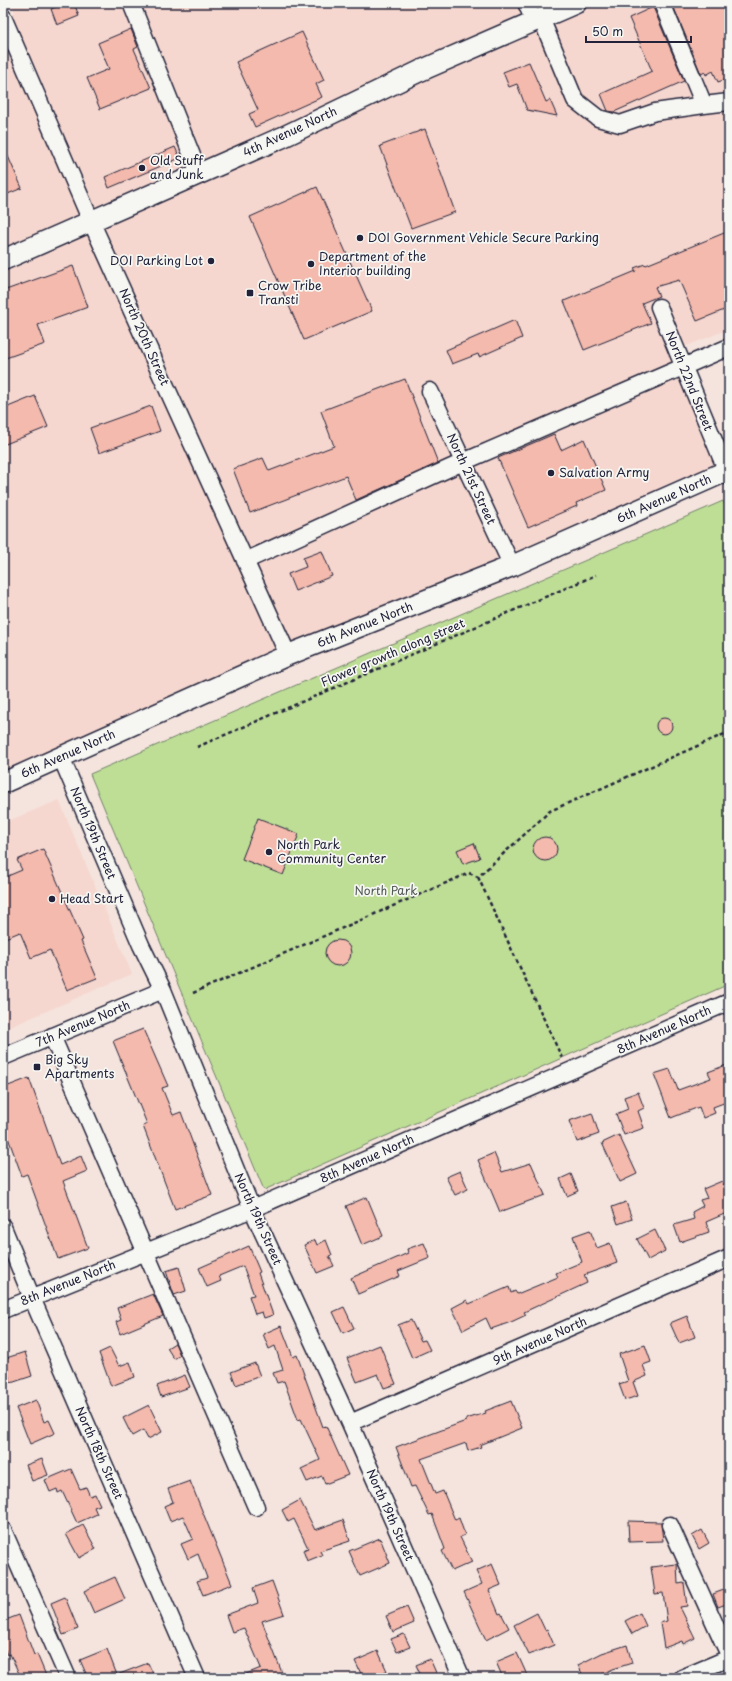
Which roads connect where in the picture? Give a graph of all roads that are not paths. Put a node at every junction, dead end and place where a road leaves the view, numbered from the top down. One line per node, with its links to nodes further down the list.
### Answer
1 (131, 3): 8 (street)
2 (576, 3): 4 (main road, 4th Avenue North)
3 (662, 3): 7 (street)
4 (534, 14): 7 (street); 8 (main road, 4th Avenue North)
5 (3, 17): 9 (street, North 20th Street)
6 (729, 102): 7 (street)
7 (704, 105)
8 (199, 173): 9 (main road, 4th Avenue North)
9 (91, 221): 10 (main road, 4th Avenue North); 17 (street, North 20th Street)
10 (3, 260)
11 (659, 307): 13 (street, North 22nd Street)
12 (729, 347): 13 (street)
13 (684, 367): 15 (street); 16 (street, North 22nd Street)
14 (430, 391): 15 (street, North 21st Street)
15 (463, 462): 17 (street); 18 (street, North 21st Street)
16 (728, 473): 18 (main road, 6th Avenue North)
17 (245, 560): 19 (street, North 20th Street)
18 (512, 566): 19 (main road, 6th Avenue North)
19 (288, 655): 20 (main road, 6th Avenue North)
20 (61, 757): 21 (main road, 6th Avenue North); 22 (street, North 19th Street)
21 (3, 783)
22 (162, 990): 24 (street, 7th Avenue North); 26 (street, North 19th Street)
23 (729, 1002): 26 (street, 8th Avenue North)
24 (52, 1036): 25 (street, 7th Avenue North); 28 (street)
25 (3, 1057)
26 (252, 1209): 28 (street, 8th Avenue North); 32 (street, North 19th Street)
27 (3, 1227): 30 (street, North 18th Street)
28 (147, 1251): 30 (street, 8th Avenue North); 33 (street)
29 (729, 1258): 32 (street, 9th Avenue North)
30 (32, 1298): 31 (street, 8th Avenue North); 38 (street, North 18th Street)
31 (3, 1310)
32 (350, 1423): 39 (street, North 19th Street)
33 (256, 1507)
34 (670, 1525): 36 (street)
35 (3, 1530): 37 (street)
36 (729, 1657): 40 (street)
37 (68, 1678)
38 (197, 1678)
39 (462, 1678)
40 (682, 1678)

